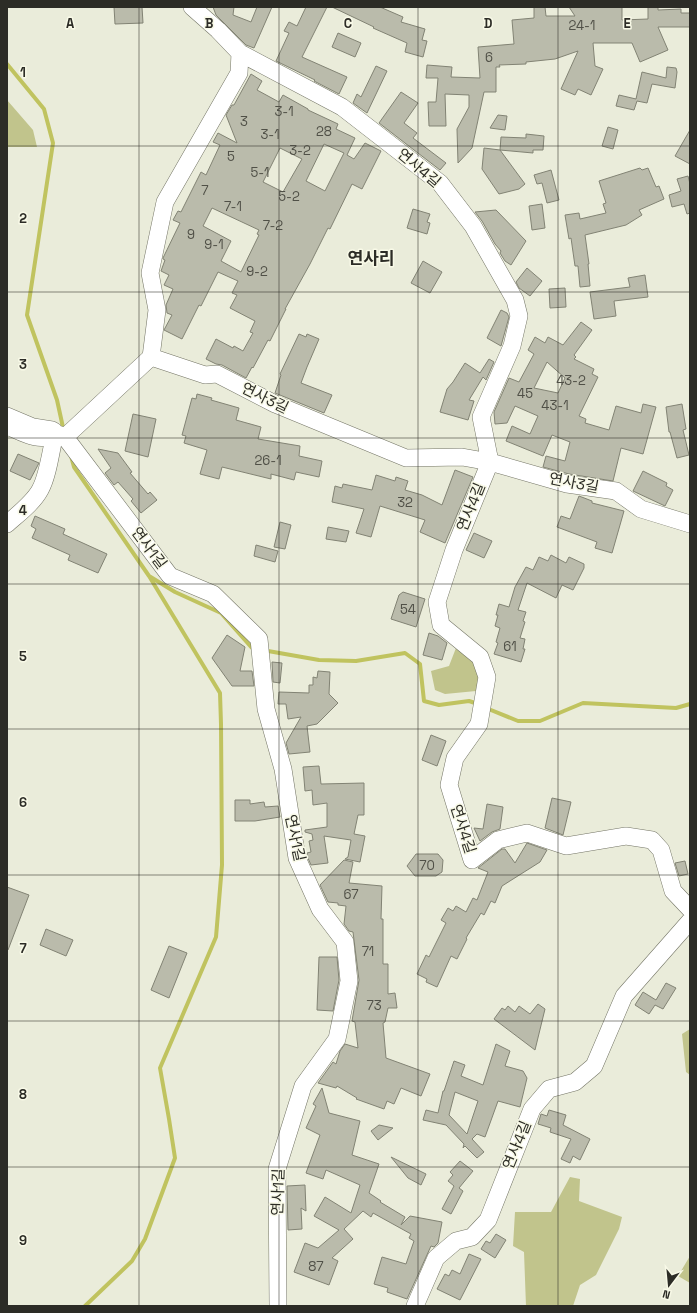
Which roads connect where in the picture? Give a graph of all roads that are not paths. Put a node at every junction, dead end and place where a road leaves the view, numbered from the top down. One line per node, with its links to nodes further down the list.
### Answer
1 (192, 7): 2 (street, 연사4길)
2 (240, 53): 3 (street); 7 (street, 연사4길)
3 (151, 357): 6 (street); 7 (street, 연사3길)
4 (7, 416): 6 (street)
5 (7, 426): 6 (street)
6 (65, 440): 8 (street); 12 (street, 연사1길)
7 (490, 462): 9 (street, 연사3길); 10 (street, 연사4길)
8 (7, 524)
9 (690, 524)
10 (690, 909)
11 (690, 921): 13 (street, 연사4길)
12 (278, 1306)
13 (415, 1306)

